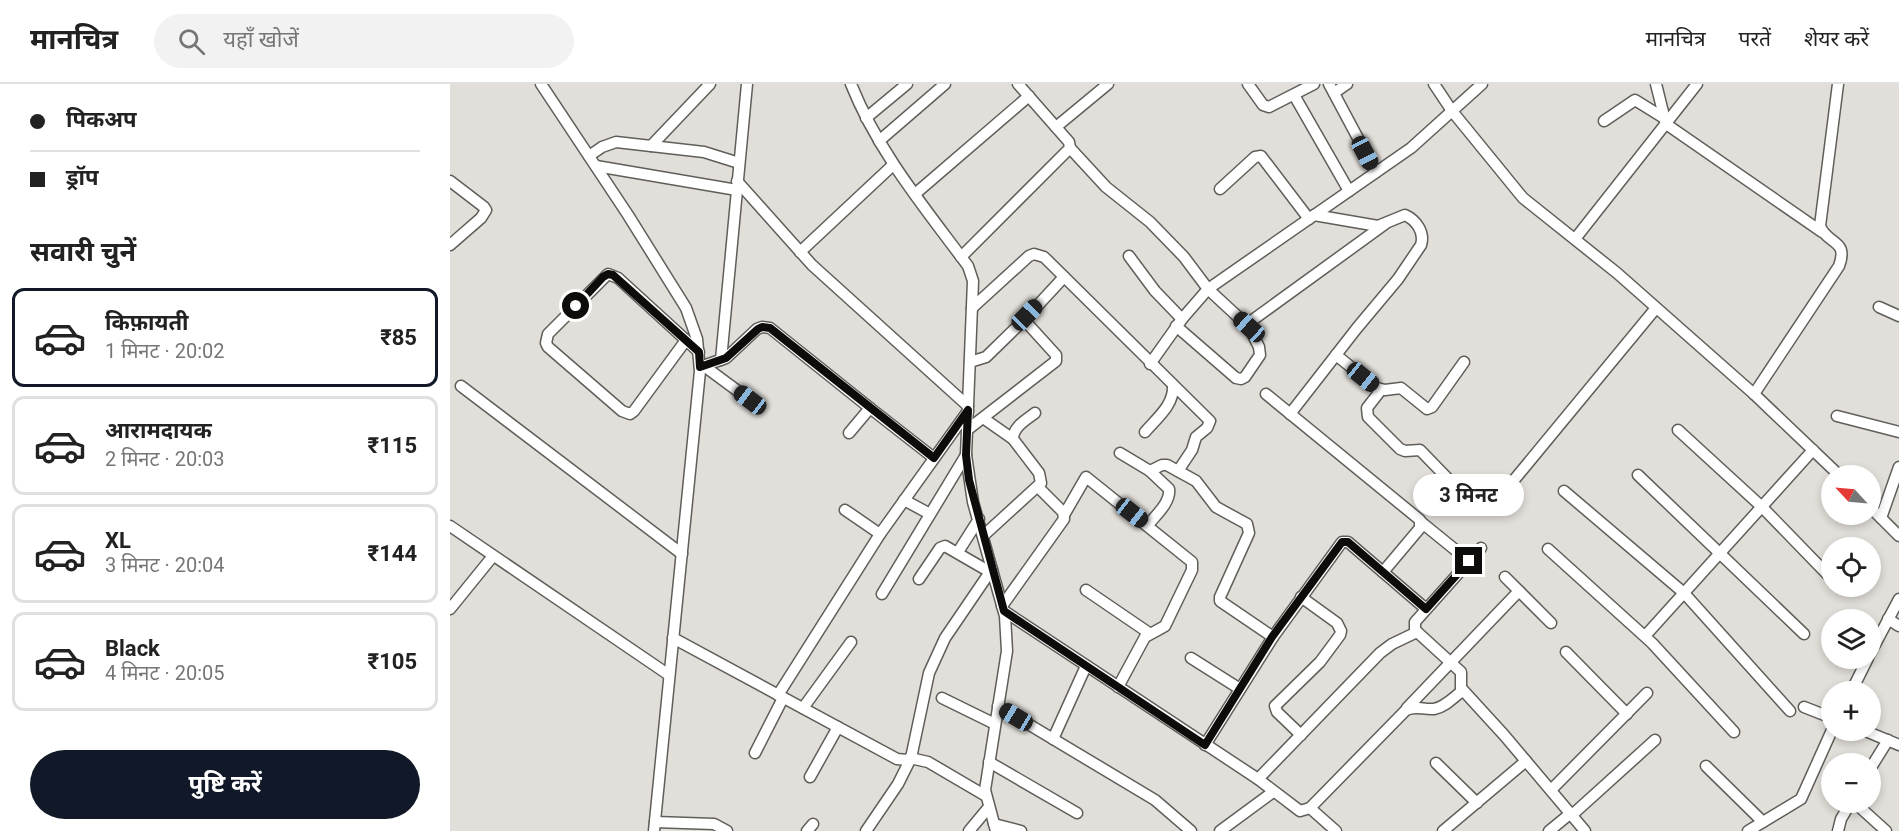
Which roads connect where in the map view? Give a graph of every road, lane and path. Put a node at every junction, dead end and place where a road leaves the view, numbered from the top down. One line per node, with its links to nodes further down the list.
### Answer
1 (541, 84): 28 (street)
2 (710, 84): 26 (street)
3 (747, 84): 29 (street)
4 (851, 84): 21 (street)
5 (907, 84): 21 (street)
6 (945, 84): 25 (street)
7 (1018, 84): 19 (street)
8 (1108, 84): 24 (street)
9 (1248, 84): 18 (street)
10 (1314, 84): 18 (street)
11 (1347, 84): 17 (street)
12 (1434, 84): 20 (street)
13 (1482, 84): 20 (street)
14 (1656, 84): 22 (street)
15 (1697, 84): 22 (street)
16 (1838, 84): 40 (street)
17 (1331, 89): 32 (street)
18 (1294, 95): 36 (street)
19 (1029, 96): 24 (street); 37 (street)
20 (1452, 111): 32 (street); 41 (street)
21 (866, 118): 25 (street)
22 (1665, 121): 23 (street); 40 (street); 41 (street)
23 (1604, 122)
24 (1056, 127): 27 (street)
25 (879, 141): 30 (street)
26 (651, 146): 28 (street); 29 (street)
27 (1070, 148): 45 (street); 47 (street)
28 (589, 156): 31 (street)
29 (739, 164): 34 (street)
30 (893, 165): 37 (street); 43 (street)
31 (596, 166): 34 (street); 56 (street)
32 (1376, 172): 36 (street)
33 (450, 181): 42 (street)
34 (737, 186): 43 (street); 58 (street)
35 (1220, 189): 38 (street)
36 (1349, 191): 38 (street)
37 (915, 194): 45 (street)
38 (1311, 217): 39 (street); 47 (street)
39 (1384, 224): 54 (street); 57 (street)
40 (1822, 232): 67 (street)
41 (1575, 240): 50 (street)
42 (450, 245)
43 (800, 252): 70 (street)
44 (1129, 256): 53 (street)
45 (961, 257): 49 (street)
46 (1064, 277): 49 (street); 52 (street); 61 (street)
47 (1208, 289): 53 (street); 54 (street)
48 (1879, 307): 51 (street)
49 (972, 308): 59 (street)
50 (1656, 308): 67 (street); 93 (street)
51 (1899, 316)
52 (1026, 318): 59 (street); 74 (street)
53 (1179, 322): 54 (street); 61 (street)
54 (1249, 327)
55 (686, 340): 55 (street); 56 (street)
56 (699, 352): 62 (street)
57 (1336, 355): 65 (street); 72 (street)
58 (721, 360): 62 (street); 69 (street)
59 (970, 362): 70 (street)
60 (1464, 362): 65 (street)
61 (1150, 364): 64 (street)
62 (702, 367): 68 (street); 111 (street)
63 (461, 386): 111 (street)
64 (1173, 386): 77 (street); 88 (street)
65 (1381, 390): 90 (street)
66 (1266, 394): 72 (street)
67 (1754, 394): 81 (street)
68 (750, 400)
69 (870, 408): 79 (street); 84 (street)
70 (968, 408): 75 (street); 84 (street)
71 (1035, 413): 80 (street)
72 (1290, 414): 101 (street)
73 (1838, 416): 78 (street)
74 (982, 418): 75 (street); 80 (street)
75 (967, 430): 83 (street)
76 (1678, 430): 95 (street)
77 (1145, 432)
78 (1899, 432)
79 (849, 434)
80 (1013, 438): 91 (street)
81 (1813, 450): 85 (street); 95 (street)
82 (1120, 453): 87 (street)
83 (966, 455): 97 (street); 100 (street)
84 (934, 458): 94 (street)
85 (1829, 465)
86 (1899, 467): 99 (street)
87 (1150, 471): 88 (street); 102 (street)
88 (1178, 471): 137 (street)
89 (1638, 475): 110 (street)
90 (1453, 484)
91 (1038, 487): 98 (street); 105 (street)
92 (1564, 491): 121 (street)
93 (1500, 497)
94 (904, 500): 97 (street); 104 (street)
95 (1762, 507): 110 (street); 114 (street)
96 (845, 510): 104 (street)
97 (930, 514): 122 (street)
98 (1064, 515): 102 (street); 127 (street)
99 (1881, 518): 106 (street)
100 (979, 519): 105 (street); 109 (street)
101 (1421, 522): 113 (street); 116 (street)
102 (1148, 525): 133 (street)
103 (450, 526): 112 (street)
104 (880, 534): 149 (street)
105 (983, 536): 115 (street)
106 (1899, 536)
107 (1481, 548): 113 (street)
108 (1548, 549): 136 (street)
109 (958, 552): 115 (street); 118 (street)
110 (1721, 552): 121 (street); 135 (street)
111 (682, 554): 138 (street)
112 (493, 556): 123 (street); 144 (street)
113 (1469, 561): 128 (street)
114 (1821, 568)
115 (991, 571): 127 (street); 171 (street)
116 (1383, 572): 124 (street); 128 (street)
117 (1505, 577): 120 (street)
118 (920, 579)
119 (1086, 590): 133 (street)
120 (1519, 591): 130 (street); 142 (street)
121 (1684, 593): 136 (street); 155 (street)
122 (882, 594)
123 (454, 596): 126 (street)
124 (1301, 597): 137 (street); 161 (street)
125 (1899, 599): 129 (street)
126 (450, 609)
127 (1003, 609): 143 (street); 151 (street)
128 (1426, 609): 132 (street)
129 (1888, 619): 131 (street); 134 (street)
130 (1551, 623)
131 (1899, 627)
132 (1417, 632): 142 (street); 161 (street)
133 (1149, 633): 145 (street)
134 (1881, 633)
135 (1804, 634)
136 (1646, 636): 160 (street)
137 (1272, 637): 146 (street)
138 (673, 638): 144 (street); 149 (street)
139 (851, 642): 153 (street)
140 (1566, 652): 156 (street)
141 (1191, 658): 146 (street)
142 (1450, 662): 147 (street); 154 (street)
143 (1086, 666): 145 (street); 163 (street)
144 (669, 675): 188 (street)
145 (1118, 687): 167 (street)
146 (1240, 689): 167 (street)
147 (1462, 690): 154 (street); 172 (street)
148 (1647, 693): 156 (street)
149 (781, 696): 153 (street); 169 (street)
150 (942, 698): 158 (street)
151 (998, 706): 158 (street); 163 (street)
152 (1804, 707): 157 (street)
153 (803, 708): 159 (street)
154 (1406, 710): 182 (street)
155 (1790, 711)
156 (1627, 714): 178 (street)
157 (1821, 714)
158 (995, 724): 173 (street)
159 (838, 727): 171 (street); 176 (street)
160 (1734, 732)
161 (1301, 735): 177 (street)
162 (1881, 738): 165 (street)
163 (1053, 739): 194 (street)
164 (1655, 740): 186 (street)
165 (1887, 740): 168 (street); 170 (street)
166 (1827, 741): 187 (street)
167 (1205, 745): 177 (street)
168 (1899, 745)
169 (754, 753)
170 (1879, 753)
171 (910, 759): 180 (street); 191 (street)
172 (1527, 761): 178 (street); 181 (street)
173 (989, 762): 180 (street); 183 (street)
174 (1436, 763): 181 (street)
175 (1706, 766): 187 (street)
176 (810, 777)
177 (1258, 779): 179 (street)
178 (1551, 790): 186 (street)
179 (1274, 792): 182 (street); 195 (street)
180 (987, 802): 189 (street); 192 (street)
181 (1477, 803): 197 (street)
182 (1310, 808): 196 (street)
183 (1077, 813)
184 (1845, 813): 201 (street)
185 (1865, 813): 202 (street)
186 (1572, 814): 198 (street); 199 (street)
187 (1763, 822): 200 (street)
188 (654, 826): 190 (street)
189 (995, 828): 193 (street)
190 (727, 831)
191 (866, 831)
192 (969, 831)
193 (1021, 831)
194 (1191, 831)
195 (1220, 831)
196 (1336, 831)
197 (1443, 831)
198 (1549, 831)
199 (1585, 831)
200 (1749, 831)
201 (1838, 831)
202 (1886, 831)

